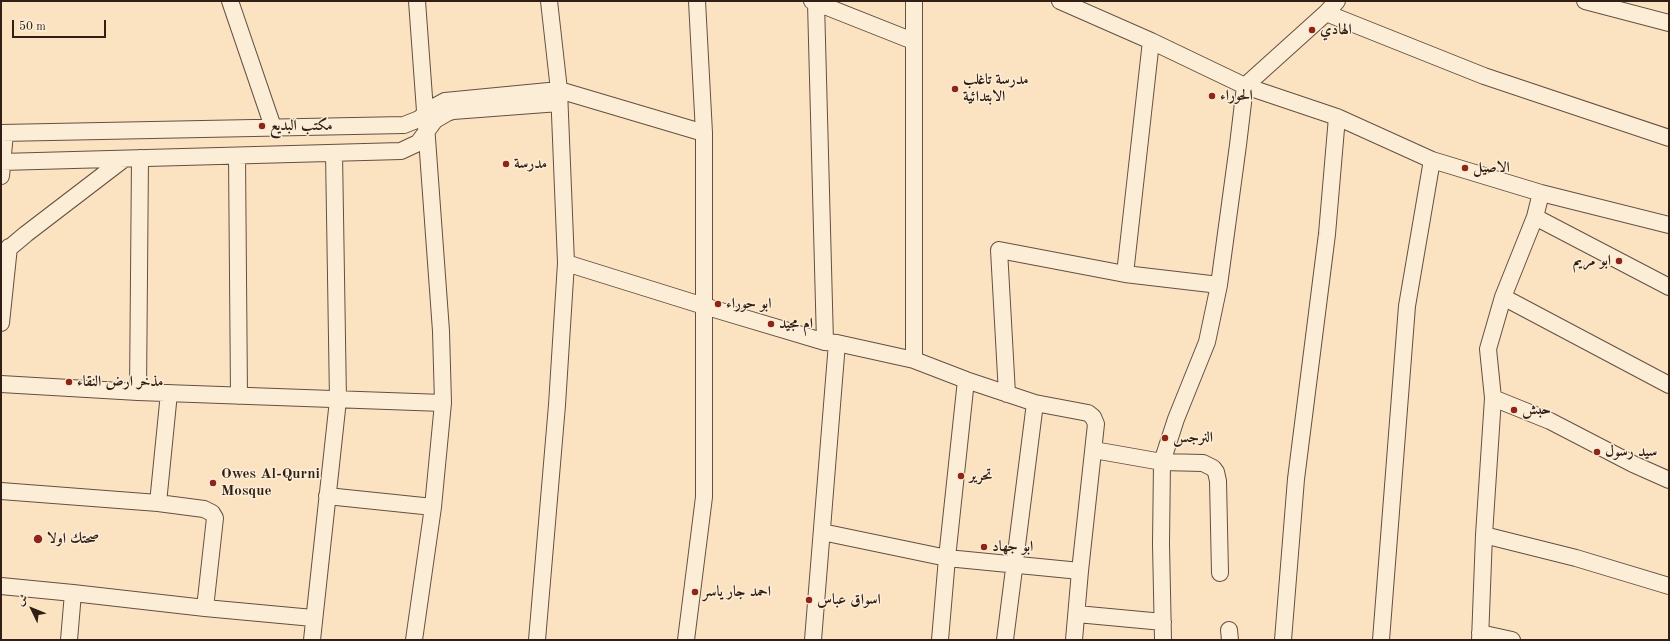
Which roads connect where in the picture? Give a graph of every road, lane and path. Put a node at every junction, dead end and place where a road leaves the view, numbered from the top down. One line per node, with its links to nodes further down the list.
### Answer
1 (230, 1): 18 (street)
2 (417, 1): 16 (street)
3 (549, 1): 15 (street)
4 (697, 1): 21 (street)
5 (914, 1): 12 (street)
6 (1060, 1): 13 (street)
7 (1337, 1): 10 (street)
8 (1585, 1): 11 (street)
9 (814, 2): 12 (street); 40 (street)
10 (1326, 13): 14 (street); 22 (street)
11 (1669, 23)
12 (913, 41): 41 (street)
13 (1151, 41): 14 (street); 34 (street)
14 (1245, 86): 17 (street); 35 (street)
15 (559, 96): 16 (street); 19 (street); 21 (street); 33 (street)
16 (426, 114): 18 (street); 19 (street)
17 (1337, 117): 27 (street); 84 (street)
18 (273, 127): 20 (street)
19 (427, 131): 23 (street); 51 (street)
20 (3, 133): 28 (street)
21 (704, 133): 38 (street)
22 (1669, 138)
23 (334, 154): 24 (street); 50 (street)
24 (237, 156): 25 (street); 48 (street)
25 (140, 158): 26 (street); 45 (street)
26 (124, 159): 28 (street); 32 (street)
27 (1432, 160): 29 (street); 85 (street)
28 (2, 167)
29 (1541, 193): 30 (street); 31 (street)
30 (1535, 217): 36 (street); 37 (street)
31 (1669, 225)
32 (5, 251): 39 (street)
33 (566, 263): 38 (street); 77 (street)
34 (1125, 274): 35 (street); 47 (street)
35 (1219, 285): 54 (street)
36 (1669, 287)
37 (1503, 297): 44 (street); 49 (street)
38 (704, 306): 40 (street); 78 (street)
39 (1, 323)
40 (831, 342): 41 (street); 60 (street)
41 (914, 360): 42 (street)
42 (966, 380): 47 (street); 62 (street)
43 (1, 384): 45 (street)
44 (1669, 385)
45 (138, 392): 46 (street)
46 (169, 393): 48 (street); 58 (street)
47 (1007, 394): 52 (street)
48 (239, 396): 50 (street)
49 (1493, 398): 55 (street); 61 (street)
50 (338, 400): 51 (street); 57 (street)
51 (442, 403): 59 (street)
52 (1035, 403): 53 (street); 63 (street)
53 (1094, 450): 54 (street); 64 (street)
54 (1162, 462): 65 (street); 72 (street)
55 (1669, 480)
56 (1, 491): 58 (street)
57 (328, 496): 59 (street); 71 (street)
58 (158, 503): 69 (street)
59 (433, 507): 76 (street)
60 (822, 532): 62 (street); 79 (street)
61 (1484, 535): 67 (street); 73 (street)
62 (947, 558): 63 (street); 80 (street)
63 (1014, 564): 64 (street); 81 (street)
64 (1080, 571): 70 (street)
65 (1220, 573)
66 (1, 586): 68 (street)
67 (1669, 586)
68 (73, 592): 69 (street); 74 (street)
69 (205, 608): 71 (street)
70 (1077, 614): 72 (street); 82 (street)
71 (314, 618): 75 (street)
72 (1163, 622): 83 (street)
73 (1480, 637): 86 (street)
74 (69, 640)
75 (312, 640)
76 (414, 640)
77 (537, 640)
78 (686, 640)
79 (812, 640)
80 (940, 640)
81 (1005, 640)
82 (1074, 640)
83 (1163, 640)
84 (1283, 640)
85 (1381, 640)
86 (1512, 640)

